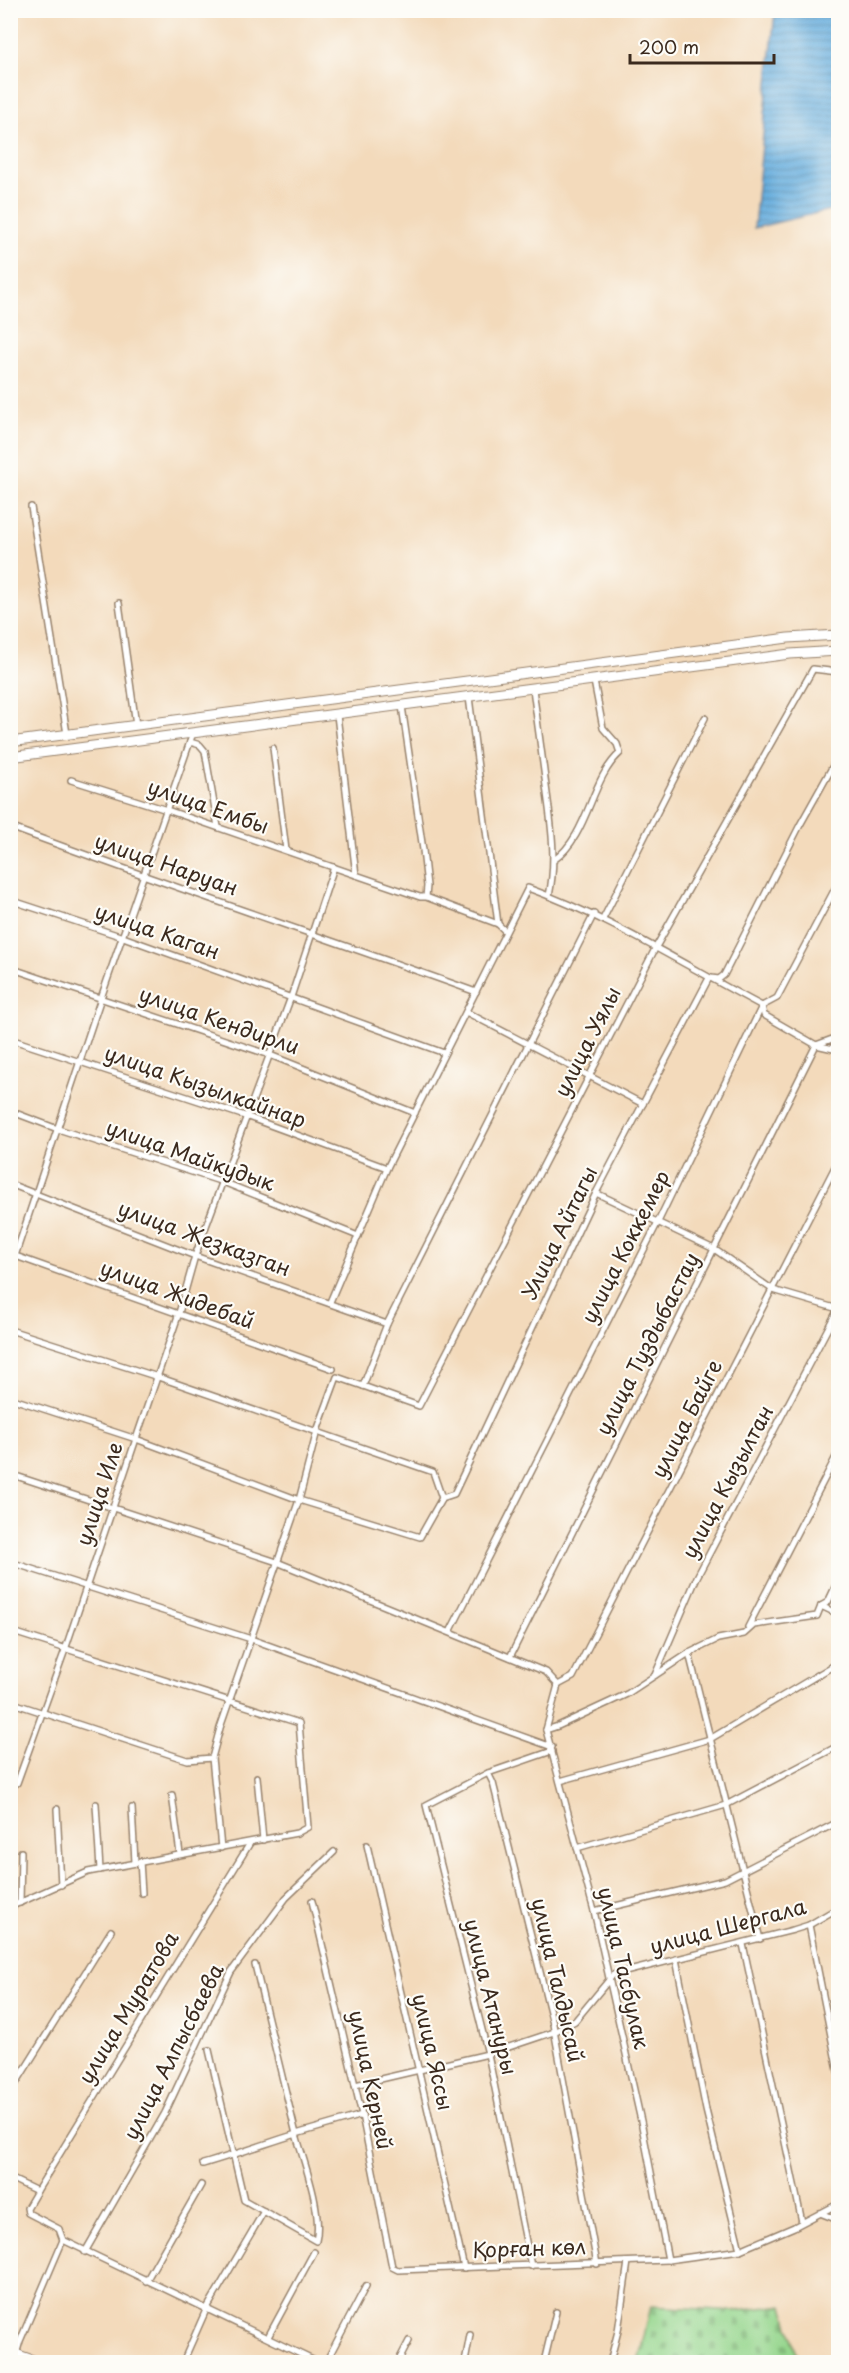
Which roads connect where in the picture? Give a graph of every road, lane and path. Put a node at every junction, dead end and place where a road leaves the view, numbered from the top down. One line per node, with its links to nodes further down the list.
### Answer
1 (31, 507): 15 (street)
2 (119, 603): 12 (street)
3 (838, 635): 12 (main road)
4 (838, 651): 6 (main road)
5 (838, 672): 41 (street, улица Уялы)
6 (594, 681): 7 (main road); 27 (street)
7 (533, 689): 8 (main road); 27 (street)
8 (469, 697): 9 (main road); 37 (street)
9 (402, 706): 10 (main road); 33 (street)
10 (337, 715): 14 (main road); 29 (street)
11 (705, 718): 36 (street)
12 (136, 725): 13 (main road)
13 (92, 731): 15 (main road); 18 (main road)
14 (193, 732): 17 (street); 18 (main road)
15 (67, 734): 16 (main road)
16 (10, 742)
17 (190, 742): 23 (street); 25 (street)
18 (94, 746): 20 (main road)
19 (273, 748): 26 (street)
20 (10, 757)
21 (838, 757): 43 (street)
22 (71, 780): 23 (street, улица Ембы)
23 (166, 810): 25 (street, улица Ембы); 30 (street)
24 (10, 827): 30 (street, улица Наруан)
25 (218, 827): 26 (street, улица Ембы)
26 (285, 850): 28 (street, улица Ембы)
27 (554, 860): 32 (street)
28 (334, 867): 29 (street, улица Ембы); 39 (street)
29 (356, 875): 33 (street, улица Ембы)
30 (142, 876): 39 (street, улица Наруан); 40 (street)
31 (838, 883): 47 (street, улица Коккемер)
32 (549, 896): 35 (street); 38 (street)
33 (426, 897): 37 (street, улица Ембы)
34 (10, 900): 40 (street, улица Каган)
35 (594, 914): 36 (street); 51 (street)
36 (603, 919): 41 (street)
37 (498, 924): 38 (street)
38 (505, 931): 44 (street)
39 (311, 933): 44 (street, улица Наруан); 45 (street)
40 (123, 937): 45 (street, улица Каган); 46 (street)
41 (656, 947): 43 (street); 57 (street, улица Уялы)
42 (10, 968): 46 (street, улица Кендирли)
43 (709, 978): 47 (street); 58 (street, Улица Айтагы)
44 (476, 992): 48 (street)
45 (291, 997): 54 (street, улица Каган); 55 (street)
46 (101, 998): 55 (street, улица Кендирли); 56 (street)
47 (762, 1006): 52 (street); 69 (street, улица Коккемер)
48 (466, 1012): 51 (street); 54 (street)
49 (838, 1032): 52 (street)
50 (10, 1039): 56 (street, улица Кызылкайнар)
51 (528, 1044): 57 (street); 79 (street)
52 (816, 1046): 53 (street); 71 (street, улица Туздыбастау)
53 (838, 1050)
54 (444, 1053): 60 (street)
55 (270, 1055): 60 (street, улица Кендирли); 61 (street)
56 (80, 1062): 61 (street, улица Кызылкайнар); 62 (street)
57 (590, 1075): 58 (street); 83 (street, улица Уялы)
58 (643, 1104): 68 (street, Улица Айтагы)
59 (10, 1112): 62 (street, улица Майкудык)
60 (415, 1113): 64 (street)
61 (248, 1117): 64 (street, улица Кызылкайнар); 65 (street)
62 (58, 1129): 65 (street, улица Майкудык); 67 (street)
63 (838, 1161): 75 (street, улица Байге)
64 (387, 1168): 70 (street)
65 (223, 1182): 70 (street, улица Майкудык); 73 (street)
66 (10, 1184): 67 (street, улица Жезказган)
67 (36, 1193): 72 (street); 73 (street, улица Жезказган)
68 (596, 1193): 69 (street); 89 (street, Улица Айтагы)
69 (658, 1222): 71 (street); 99 (street, улица Коккемер)
70 (358, 1236): 76 (street)
71 (714, 1249): 75 (street); 104 (street, улица Туздыбастау)
72 (13, 1255): 74 (street); 78 (street, улица Жидебай)
73 (195, 1256): 76 (street, улица Жезказган); 78 (street)
74 (10, 1271)
75 (773, 1290): 77 (street); 107 (street, улица Байге)
76 (330, 1302): 79 (street, улица Жезказган)
77 (838, 1309): 106 (street, улица Кызылтан)
78 (179, 1313): 81 (street, улица Жидебай); 82 (street)
79 (387, 1324): 83 (street)
80 (10, 1330): 82 (street)
81 (333, 1369)
82 (158, 1377): 85 (street); 86 (street)
83 (363, 1386): 85 (street)
84 (10, 1398): 86 (street, улица Иле)
85 (317, 1431): 89 (street); 90 (street)
86 (136, 1439): 90 (street); 91 (street, улица Иле)
87 (838, 1453): 100 (street)
88 (10, 1474): 91 (street)
89 (442, 1498): 90 (street, Улица Айтагы)
90 (299, 1500): 93 (street)
91 (113, 1508): 93 (street); 95 (street, улица Иле)
92 (10, 1562): 95 (street)
93 (277, 1563): 99 (street); 101 (street)
94 (838, 1581): 96 (street)
95 (86, 1587): 101 (street); 102 (street, улица Иле)
96 (821, 1606): 97 (street); 100 (street)
97 (838, 1614)
98 (10, 1631): 102 (street)
99 (450, 1632): 104 (street)
100 (744, 1634): 103 (street)
101 (251, 1639): 109 (street); 114 (street)
102 (65, 1650): 109 (street); 110 (street)
103 (689, 1653): 106 (street); 112 (street)
104 (510, 1658): 107 (street)
105 (838, 1663): 112 (street)
106 (655, 1675): 111 (street)
107 (558, 1685): 111 (street)
108 (10, 1702): 110 (street)
109 (229, 1702): 115 (street); 126 (street)
110 (41, 1713): 115 (street); 119 (street)
111 (546, 1730): 114 (street, улица Тасбулак)
112 (710, 1739): 118 (street); 122 (street)
113 (838, 1746): 122 (street)
114 (552, 1749): 116 (street); 118 (street, улица Тасбулак)
115 (212, 1758): 129 (street)
116 (488, 1773): 151 (street, улица Талдысай); 153 (street, улица Атануры)
117 (257, 1777): 126 (street)
118 (560, 1781): 130 (street, улица Тасбулак)
119 (10, 1787)
120 (172, 1795): 133 (street)
121 (96, 1804): 135 (street)
122 (726, 1805): 130 (street); 136 (street)
123 (132, 1808): 134 (street)
124 (57, 1809): 137 (street)
125 (838, 1822): 136 (street)
126 (263, 1840): 127 (street)
127 (250, 1843): 129 (street); 164 (street, улица Муратова)
128 (367, 1845): 154 (street, улица Яссы)
129 (221, 1848): 133 (street)
130 (578, 1848): 143 (street, улица Тасбулак)
131 (21, 1852): 140 (street)
132 (334, 1852): 172 (street, улица Алпысбаева)
133 (180, 1854): 134 (street)
134 (138, 1862): 135 (street); 138 (street)
135 (99, 1870): 137 (street)
136 (744, 1872): 143 (street); 146 (street)
137 (61, 1885): 140 (street)
138 (142, 1893)
139 (312, 1901): 156 (street, улица Керней)
140 (20, 1903): 141 (street)
141 (10, 1907)
142 (838, 1908): 144 (street, улица Шергала)
143 (594, 1911): 150 (street, улица Тасбулак)
144 (809, 1925): 146 (street, улица Шергала); 155 (street)
145 (111, 1931): 157 (street)
146 (760, 1939): 147 (street, улица Шергала)
147 (743, 1944): 148 (street, улица Шергала); 169 (street)
148 (676, 1959): 150 (street, улица Шергала); 171 (street)
149 (255, 1965): 159 (street)
150 (609, 1979): 151 (street); 174 (street, улица Тасбулак)
151 (554, 2032): 153 (street); 176 (street, улица Талдысай)
152 (209, 2050): 160 (street)
153 (488, 2054): 154 (street); 177 (street, улица Атануры)
154 (420, 2071): 156 (street); 179 (street, улица Яссы)
155 (838, 2071)
156 (355, 2085): 158 (street, улица Керней)
157 (10, 2093)
158 (362, 2115): 159 (street); 178 (street, улица Керней)
159 (296, 2134): 160 (street); 166 (street)
160 (232, 2155): 161 (street); 166 (street)
161 (203, 2164)
162 (10, 2178): 164 (street)
163 (201, 2185): 180 (street)
164 (37, 2191): 170 (street)
165 (838, 2204): 167 (street, Қорған көл)
166 (264, 2211): 182 (street)
167 (820, 2212): 168 (street); 169 (street, Қорған көл)
168 (838, 2220)
169 (802, 2222): 171 (street, Қорған көл)
170 (63, 2240): 172 (street); 187 (street)
171 (740, 2250): 174 (street, Қорған көл)
172 (85, 2252): 180 (street)
173 (314, 2252): 185 (street)
174 (668, 2260): 175 (street, Қорған көл)
175 (628, 2262): 176 (street, Қорған көл); 195 (street)
176 (597, 2264): 177 (street, Қорған көл)
177 (531, 2266): 179 (street, Қорған көл)
178 (392, 2267): 179 (street, Қорған көл)
179 (464, 2268)
180 (146, 2281): 182 (street)
181 (366, 2286): 191 (street)
182 (206, 2310): 185 (street); 189 (street)
183 (556, 2312): 194 (street)
184 (470, 2335): 193 (street)
185 (268, 2337): 190 (street)
186 (409, 2341): 192 (street)
187 (16, 2357): 188 (main road)
188 (38, 2362)
189 (183, 2362)
190 (317, 2362)
191 (327, 2362)
192 (398, 2362)
193 (465, 2362)
194 (544, 2362)
195 (610, 2362)

